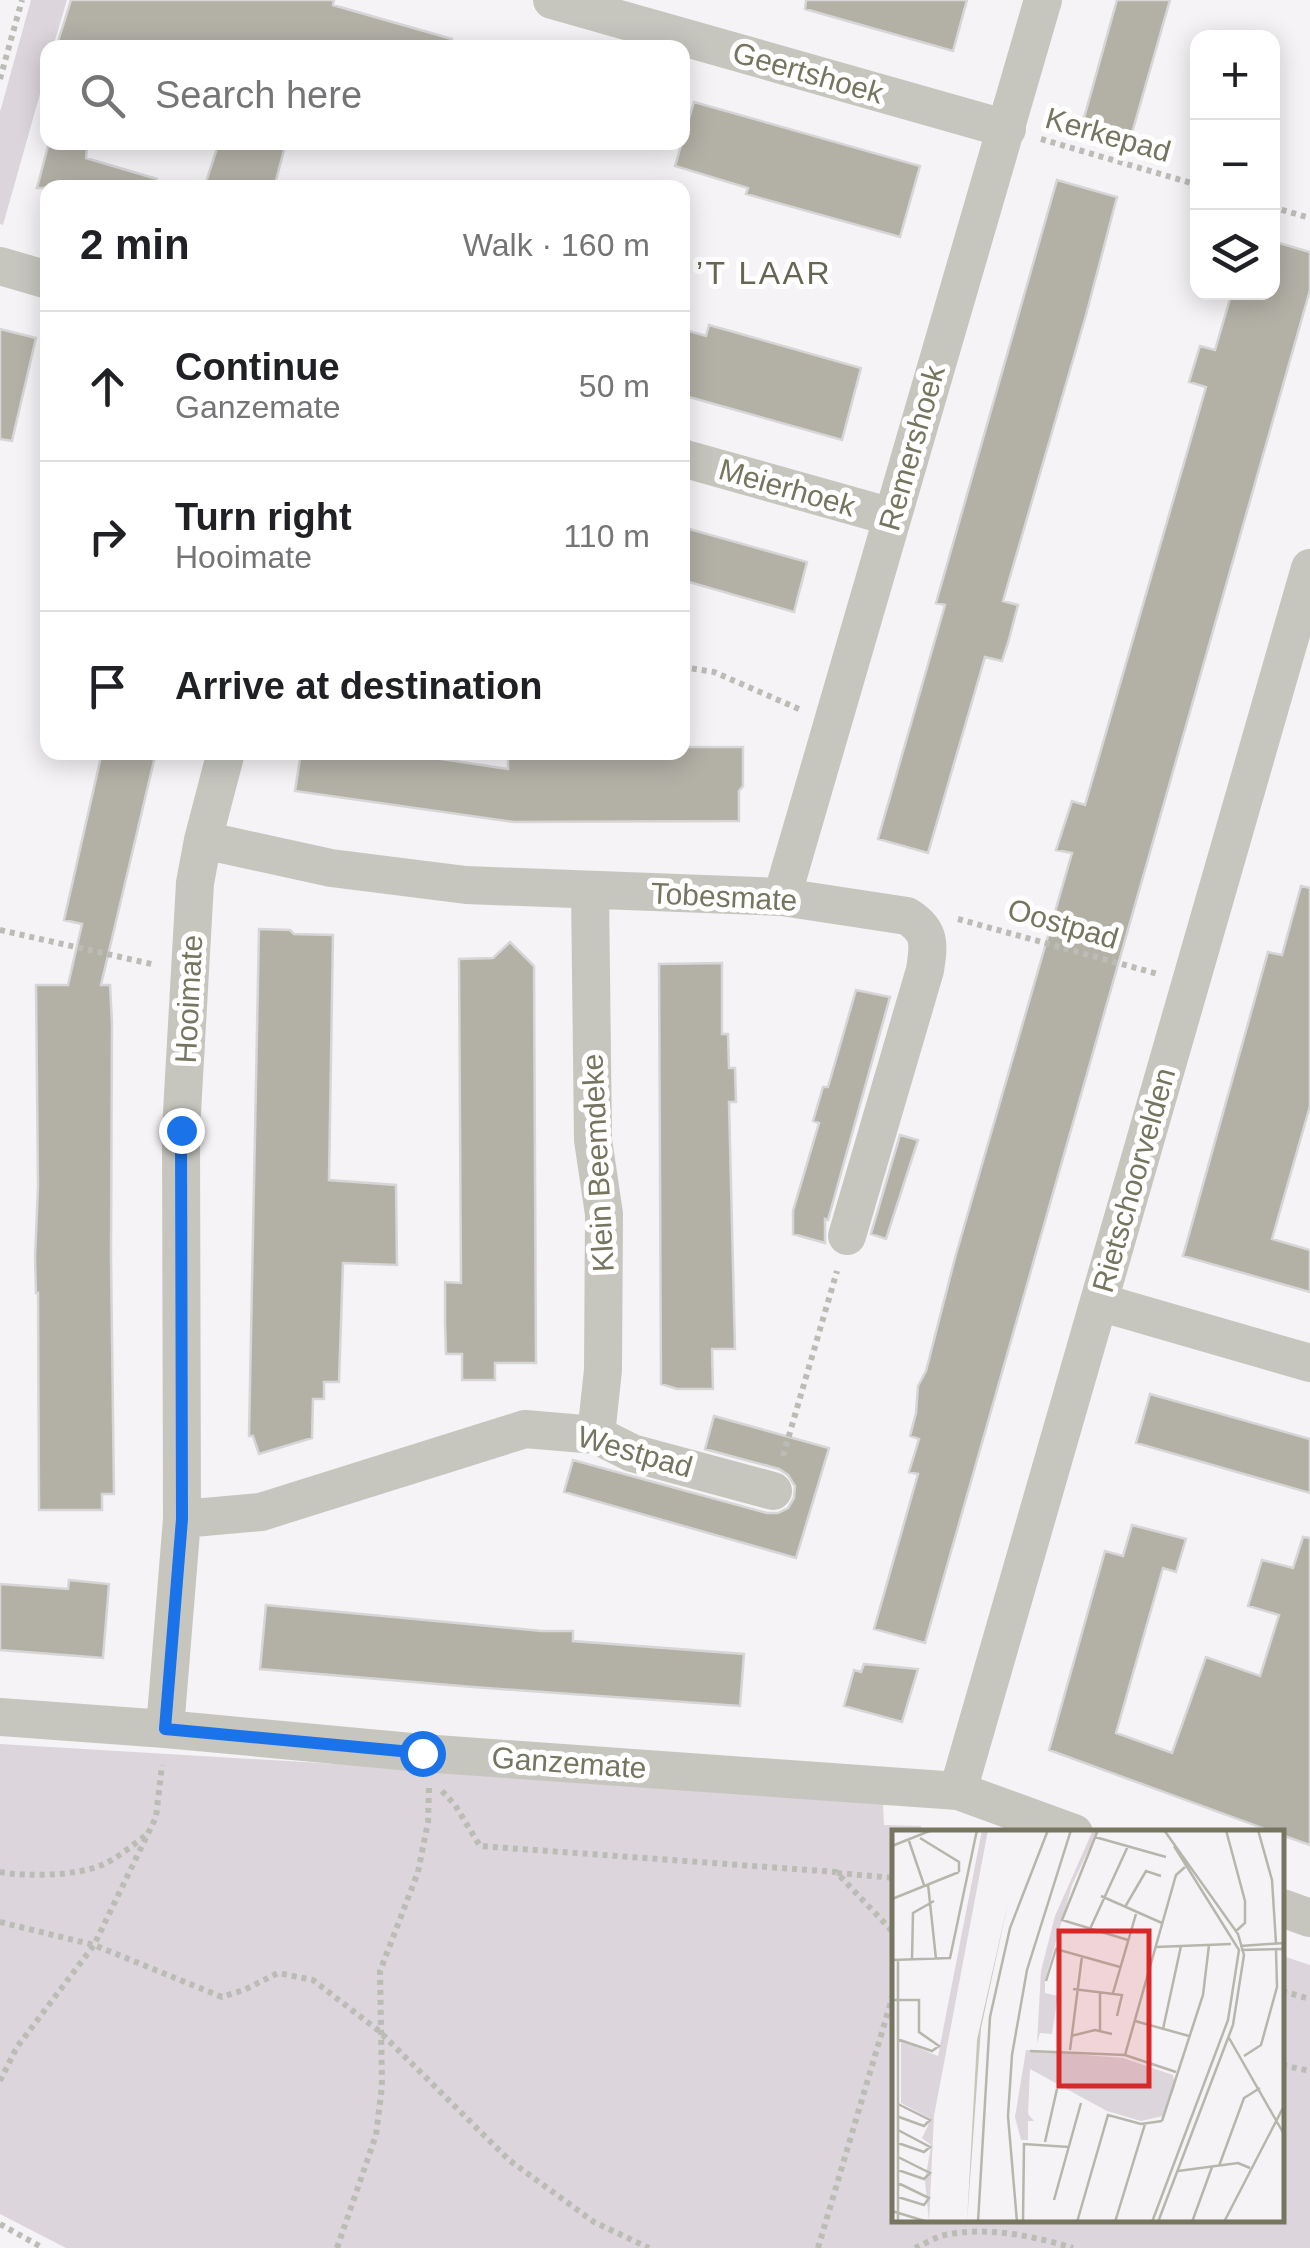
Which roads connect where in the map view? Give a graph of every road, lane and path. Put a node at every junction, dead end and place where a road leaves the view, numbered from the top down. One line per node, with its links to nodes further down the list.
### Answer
1 (22, 0): 4 (path)
2 (552, 0): 6 (street, Geertshoek)
3 (1043, 0): 6 (street, Remershoek)
4 (4, 50): 5 (path)
5 (0, 79)
6 (1006, 129): 7 (path, Kerkepad); 13 (street, Remershoek)
7 (1190, 183)
8 (1280, 209): 9 (path)
9 (1310, 218)
10 (0, 266): 11 (street)
11 (40, 278)
12 (690, 460): 13 (street, Meierhoek)
13 (892, 517): 16 (street, Remershoek)
14 (1310, 568): 24 (street, Rietschoorvelden)
15 (690, 668): 16 (path)
16 (832, 724): 20 (street, Remershoek)
17 (224, 760): 18 (street, Hooimate)
18 (203, 840): 19 (street, Tobesmate); 23 (street, Hooimate)
19 (590, 890): 20 (street, Tobesmate); 28 (street, Klein Beemdeke)
20 (782, 897): 22 (street, Tobesmate)
21 (0, 930): 23 (path)
22 (926, 935): 24 (path, Oostpad); 25 (street)
23 (192, 973): 30 (street, Hooimate)
24 (1190, 983): 26 (street, Rietschoorvelden)
25 (847, 1236): 29 (path)
26 (1099, 1302): 27 (street); 33 (street, Rietschoorvelden)
27 (1310, 1362)
28 (596, 1435): 29 (street, Westpad); 30 (street, Westpad)
29 (773, 1490)
30 (182, 1519): 32 (street, Hooimate)
31 (0, 1717): 32 (street, Ganzemate)
32 (165, 1729): 33 (street, Ganzemate); 35 (path)
33 (958, 1792): 34 (street, Ganzemate)
34 (1066, 1830)
35 (149, 1833): 36 (path); 43 (path)
36 (0, 1872)
37 (836, 1872): 38 (path); 42 (path); 47 (path)
38 (892, 1878)
39 (1285, 1909): 40 (street)
40 (1310, 1918)
41 (0, 1922): 43 (path)
42 (892, 1931)
43 (94, 1945): 47 (path); 50 (path)
44 (1285, 1992): 46 (path)
45 (892, 1998): 55 (path)
46 (1310, 2000)
47 (380, 2032): 53 (path); 54 (path)
48 (1285, 2066): 49 (path)
49 (1310, 2072)
50 (0, 2081)
51 (0, 2224): 52 (path)
52 (43, 2248)
53 (336, 2248)
54 (650, 2248)
55 (818, 2248)
56 (916, 2248): 57 (path)
57 (1073, 2248)

